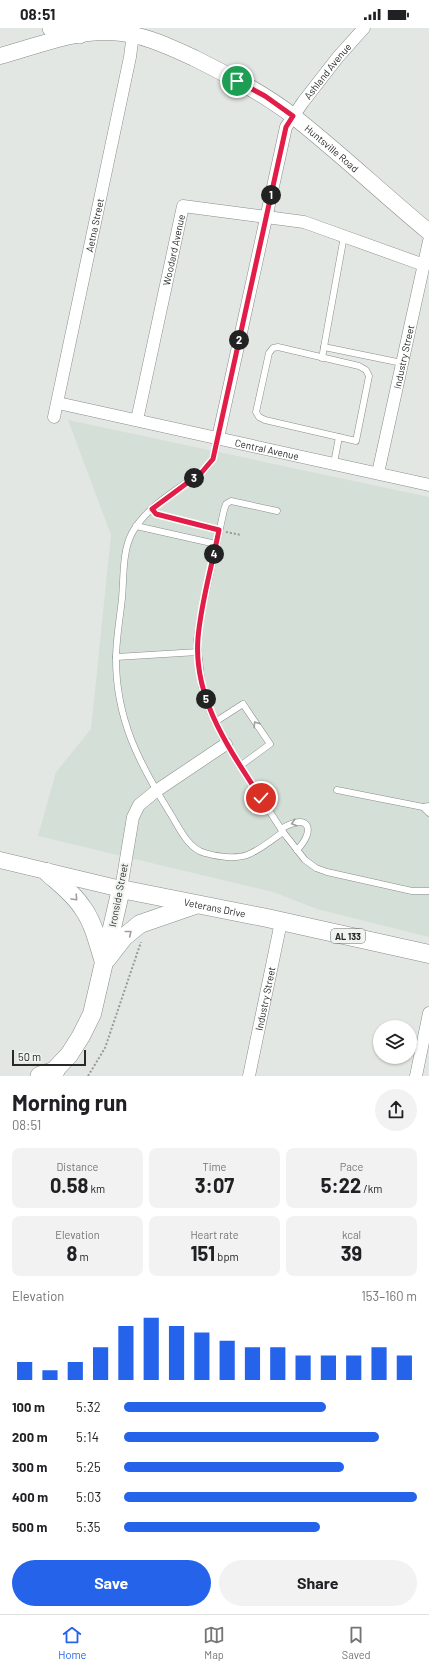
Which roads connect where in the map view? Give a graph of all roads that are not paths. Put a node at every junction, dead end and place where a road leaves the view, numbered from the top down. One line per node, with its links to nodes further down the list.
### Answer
1 (52, 28): 3 (highway)
2 (364, 28): 6 (street, Ashland Avenue)
3 (79, 34): 4 (main road, Huntsville Road); 5 (main road, Huntsville Road)
4 (133, 34): 6 (main road, Huntsville Road); 15 (street, Aetna Street)
5 (0, 56)
6 (293, 116): 7 (street); 8 (main road, Huntsville Road)
7 (266, 217): 9 (street, Woodard Avenue); 17 (street, Woodard Avenue); 19 (street)
8 (429, 232)
9 (344, 236): 11 (street, Woodard Avenue); 12 (lane)
10 (429, 241): 11 (street, Industry Street)
11 (424, 265): 14 (street, Industry Street)
12 (324, 347): 13 (lane); 14 (lane)
13 (322, 358): 18 (lane); 18 (lane)
14 (402, 362): 21 (street, Industry Street)
15 (58, 403): 16 (street, Aetna Street); 17 (street, Central Avenue)
16 (54, 417)
17 (137, 420): 19 (street, Central Avenue)
18 (340, 437): 20 (lane)
19 (218, 438): 20 (street, Central Avenue); 24 (lane)
20 (334, 463): 21 (street, Central Avenue)
21 (378, 473): 22 (street, Central Avenue)
22 (429, 486)
23 (277, 511): 25 (lane)
24 (136, 526): 25 (lane); 27 (lane)
25 (216, 544): 26 (lane)
26 (198, 652): 27 (lane); 28 (lane)
27 (116, 656): 31 (lane)
28 (215, 722): 29 (lane); 30 (lane, one-way to 28)
29 (226, 744): 30 (lane); 31 (street, Ironside Street)
30 (240, 766): 35 (lane)
31 (156, 790): 35 (lane); 40 (street, Ironside Street)
32 (337, 790): 33 (lane)
33 (426, 807): 34 (lane)
34 (429, 813)
35 (282, 831): 36 (lane); 36 (lane, one-way to 35)
36 (297, 850): 41 (lane)
37 (2, 860): 38 (main road, Veterans Drive)
38 (47, 872): 40 (main road, Veterans Drive); 45 (main road, one-way to 45)
39 (429, 883): 41 (lane)
40 (120, 889): 42 (main road, Veterans Drive / AL 133); 45 (main road, Ironside Street)
41 (428, 891)
42 (196, 905): 43 (main road, Veterans Drive / AL 133); 45 (main road, one-way to 42)
43 (281, 922): 44 (main road, Veterans Drive / AL 133); 48 (street, Industry Street)
44 (429, 954)
45 (104, 963): 47 (main road, Ironside Street)
46 (429, 1013): 49 (street)
47 (48, 1074)
48 (249, 1076)
49 (416, 1076)

